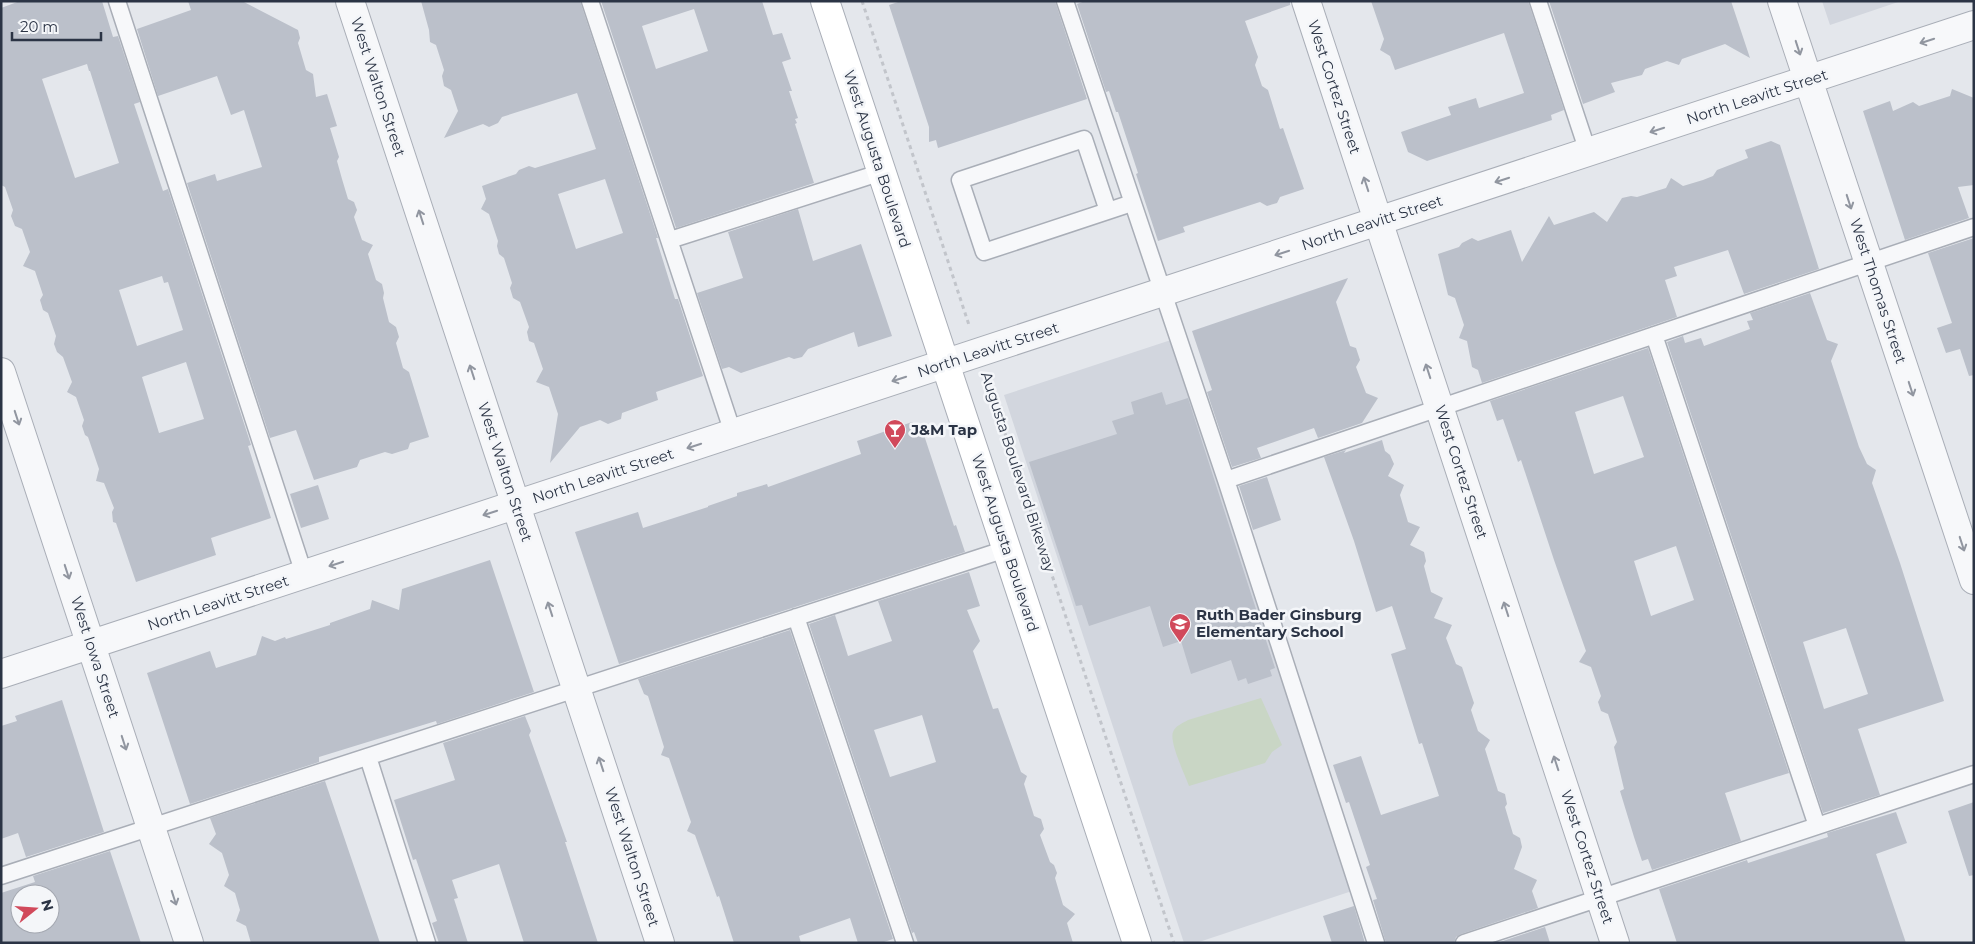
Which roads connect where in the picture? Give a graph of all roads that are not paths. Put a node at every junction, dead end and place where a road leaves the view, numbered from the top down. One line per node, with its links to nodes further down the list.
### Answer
1 (117, 1): 28 (lane)
2 (350, 1): 26 (street, West Walton Street, one-way to 2)
3 (590, 1): 17 (lane)
4 (825, 1): 12 (street, West Augusta Boulevard)
5 (1065, 1): 13 (lane)
6 (1306, 1): 15 (street, West Cortez Street, one-way to 6)
7 (1538, 1): 11 (lane)
8 (1782, 1): 10 (street, West Thomas Street, one-way to 10)
9 (1974, 25): 10 (street, North Leavitt Street, one-way to 10)
10 (1808, 80): 11 (street, North Leavitt Street, one-way to 11); 18 (street, West Thomas Street, one-way to 18)
11 (1588, 152): 15 (street, North Leavitt Street, one-way to 15)
12 (882, 172): 17 (lane); 21 (street, West Augusta Boulevard)
13 (1132, 203): 14 (lane); 19 (lane)
14 (1108, 211): 14 (lane)
15 (1378, 222): 19 (street, North Leavitt Street, one-way to 19); 23 (street, West Cortez Street, one-way to 15)
16 (1974, 227): 18 (lane)
17 (670, 240): 24 (lane)
18 (1869, 262): 20 (lane); 29 (street, West Thomas Street, one-way to 29)
19 (1162, 292): 21 (street, North Leavitt Street); 25 (lane)
20 (1654, 335): 23 (lane); 36 (lane)
21 (945, 364): 24 (street, North Leavitt Street, one-way to 24); 27 (street, West Augusta Boulevard)
22 (1, 372): 31 (street, West Iowa Street, one-way to 31)
23 (1440, 408): 25 (lane); 39 (street, West Cortez Street, one-way to 23)
24 (733, 433): 26 (street, North Leavitt Street, one-way to 26)
25 (1226, 480): 45 (lane)
26 (516, 505): 28 (street, North Leavitt Street, one-way to 28); 33 (street, West Walton Street, one-way to 26)
27 (1006, 549): 30 (lane); 44 (street, West Augusta Boulevard)
28 (304, 574): 31 (street, North Leavitt Street)
29 (1974, 580)
30 (796, 617): 33 (lane); 43 (lane)
31 (91, 645): 32 (street, North Leavitt Street); 37 (street, West Iowa Street, one-way to 37)
32 (1, 674)
33 (576, 689): 34 (lane); 42 (street, West Walton Street, one-way to 33)
34 (368, 757): 37 (lane); 41 (lane)
35 (1974, 774): 36 (lane)
36 (1816, 826): 39 (lane)
37 (151, 828): 38 (lane); 40 (street, West Iowa Street, one-way to 40)
38 (1, 876)
39 (1600, 898): 46 (lane); 47 (street, West Cortez Street)
40 (189, 943)
41 (428, 943)
42 (660, 943)
43 (904, 943)
44 (1137, 943)
45 (1376, 943)
46 (1464, 943)
47 (1615, 943)

